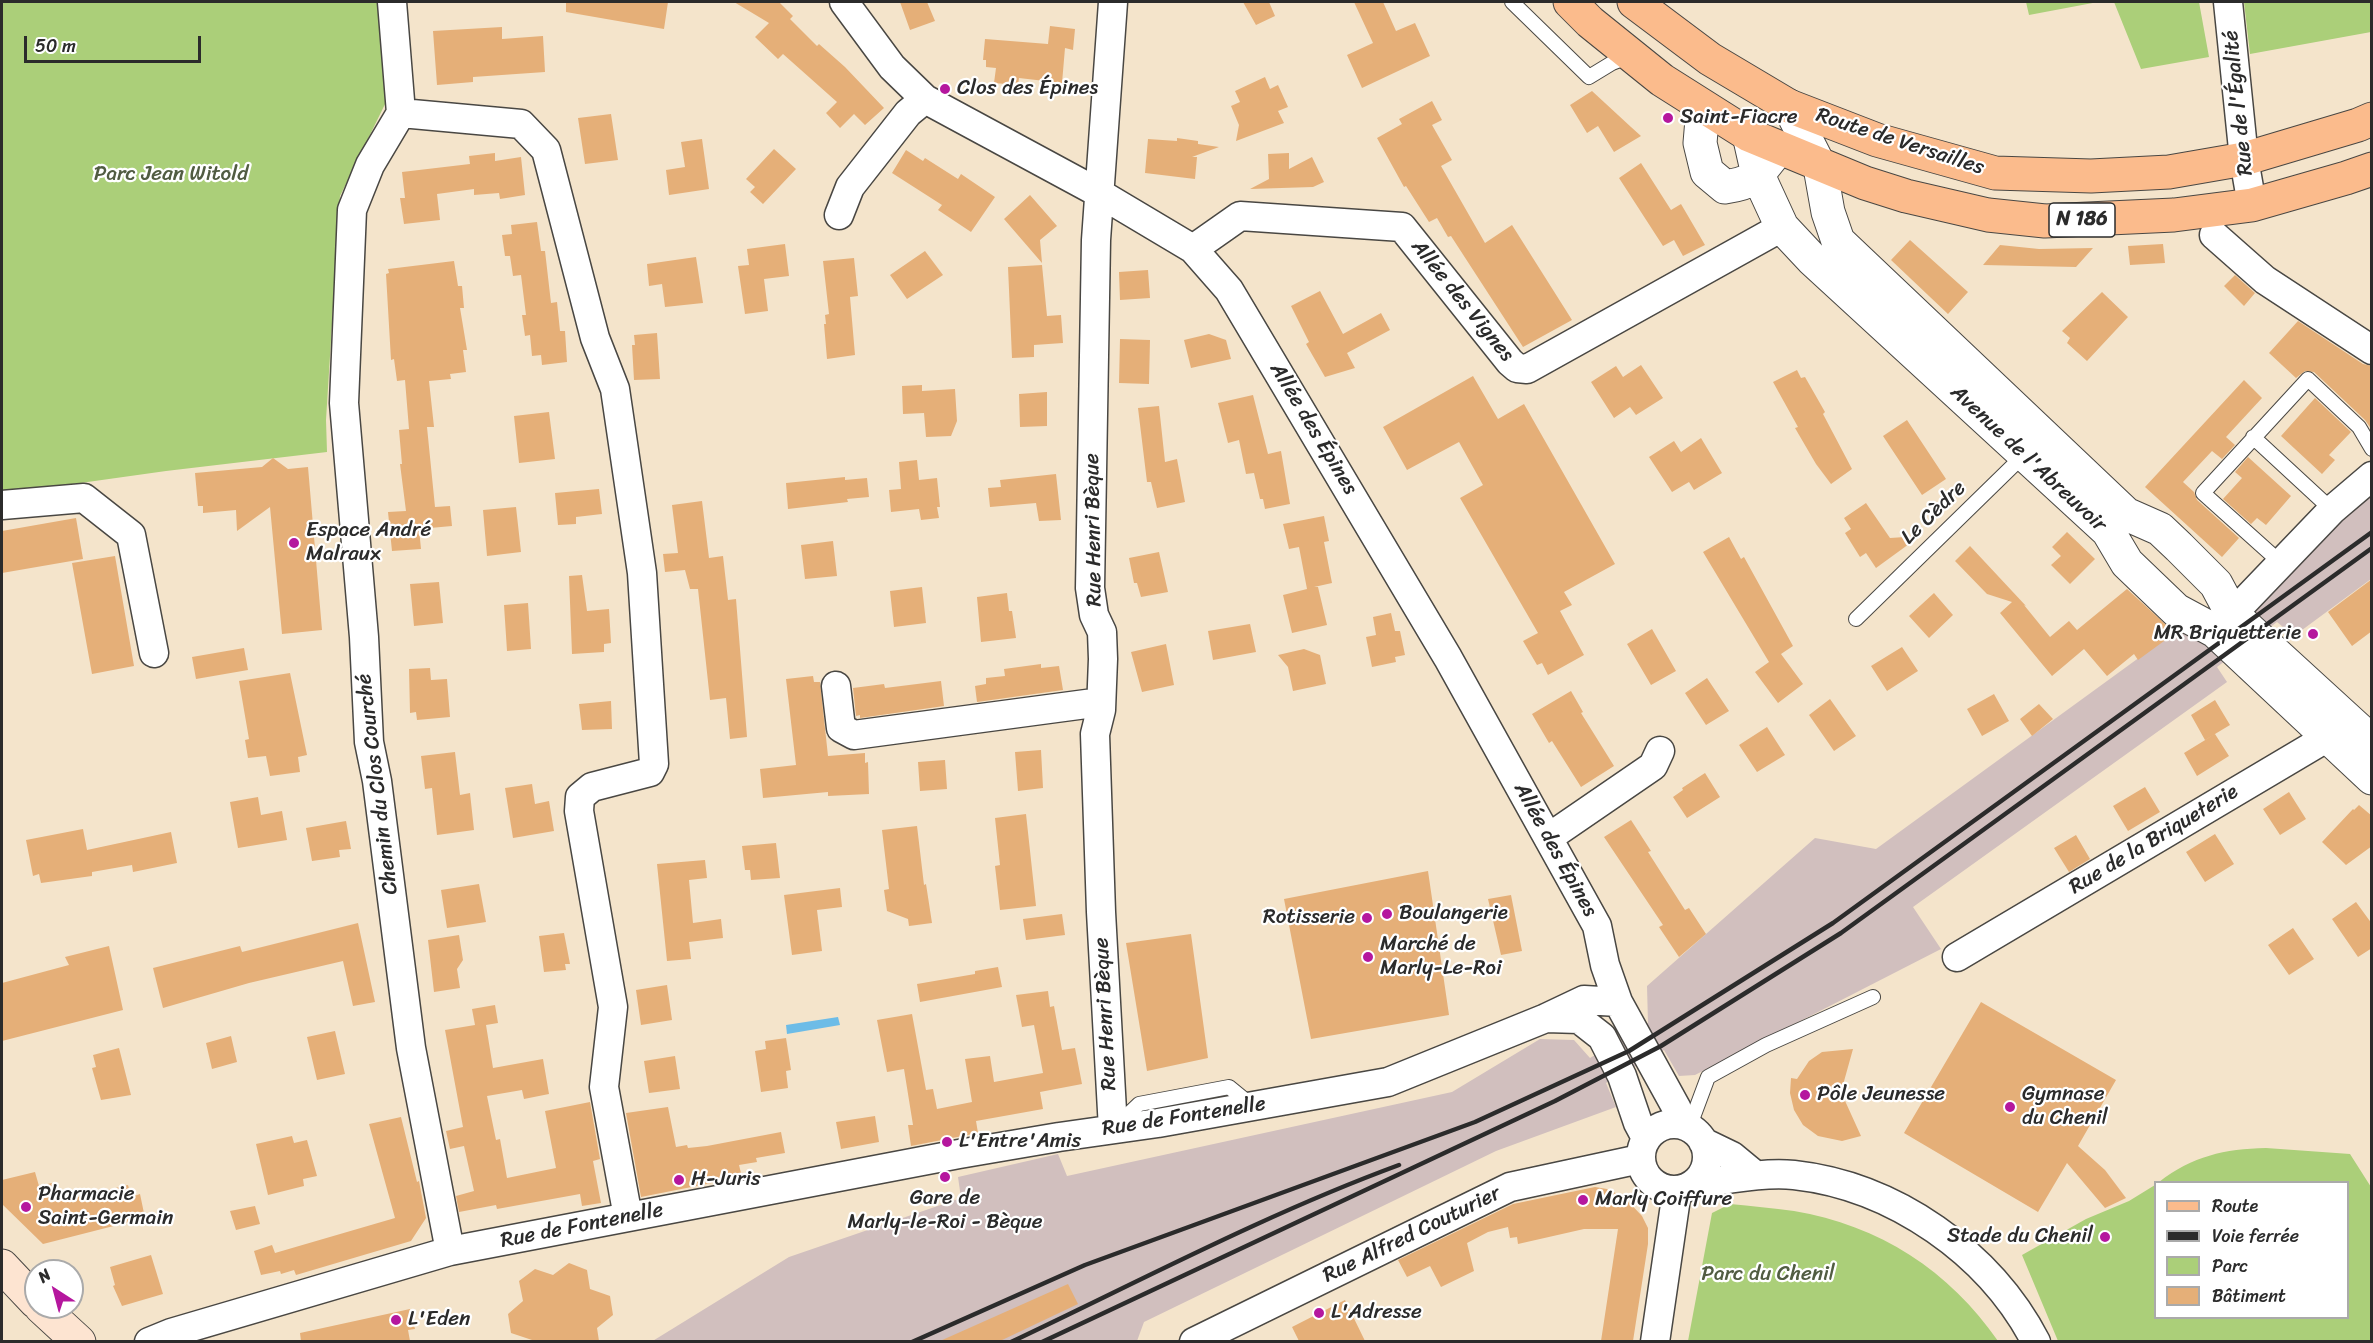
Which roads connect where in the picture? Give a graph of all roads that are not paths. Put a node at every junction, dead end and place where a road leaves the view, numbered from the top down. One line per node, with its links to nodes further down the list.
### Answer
1 (392, 2): 11 (street)
2 (844, 2): 9 (street, Allée des Épines)
3 (1113, 2): 18 (street, Rue Henri Bèque)
4 (1512, 2): 8 (lane)
5 (1570, 2): 8 (main road, Route de Versailles / N 186)
6 (1634, 2): 13 (main road, Route de Versailles / N 186)
7 (2228, 2): 14 (street, Rue de l'Égalité)
8 (1631, 56): 10 (main road, Route de Versailles / N 186)
9 (925, 99): 18 (street, Allée des Épines); 20 (street)
10 (1703, 108): 13 (main road, Route de Versailles / N 186); 16 (street)
11 (401, 113): 50 (street); 51 (street, Chemin du Clos Courché)
12 (2372, 119): 14 (main road, Route de Versailles / N 186)
13 (1779, 128): 14 (main road, Route de Versailles / N 186); 15 (main road, Route de Versailles / N 186); 16 (street, Avenue de l'Abreuvoir)
14 (2244, 159): 19 (street, Rue de l'Égalité)
15 (1820, 166): 21 (main road, Route de Versailles / N 186); 26 (street, Avenue de l'Abreuvoir)
16 (1758, 175): 22 (street, Avenue de l'Abreuvoir)
17 (2363, 175): 19 (main road, Route de Versailles / N 186)
18 (1099, 193): 23 (street, Allée des Épines); 36 (street, Rue Henri Bèque)
19 (2252, 205): 21 (main road, Route de Versailles / N 186)
20 (839, 215)
21 (2206, 223): 24 (street)
22 (1782, 227): 23 (street, Allée des Vignes); 26 (street, Avenue de l'Abreuvoir)
23 (1192, 249): 40 (street, Allée des Épines)
24 (2372, 350)
25 (2253, 438): 27 (lane); 30 (lane); 31 (lane)
26 (2033, 446): 32 (lane, Le Cèdre); 33 (street, Avenue de l'Abreuvoir); 33 (street, Avenue de l'Abreuvoir)
27 (2372, 449)
28 (2372, 476): 30 (street)
29 (2, 505): 34 (street)
30 (2332, 510): 31 (street)
31 (2281, 563): 33 (street)
32 (1856, 619)
33 (2224, 622): 37 (street, Avenue de l'Abreuvoir)
34 (154, 653)
35 (836, 686): 36 (street)
36 (1101, 702): 45 (street, Rue Henri Bèque)
37 (2350, 734): 39 (street, Avenue de l'Abreuvoir); 41 (street, Rue de la Briqueterie)
38 (1660, 751): 40 (street)
39 (2372, 778)
40 (1548, 838): 43 (street, Allée des Épines)
41 (1957, 957)
42 (1873, 998): 46 (lane)
43 (1618, 1002): 44 (street, Rue de Fontenelle); 46 (street, Allée des Épines)
44 (1546, 1018): 45 (street, Rue de Fontenelle); 47 (street)
45 (1113, 1129): 50 (street, Rue de Fontenelle)
46 (1690, 1131): 47 (street); 48 (street); 49 (street)
47 (1643, 1149): 49 (street); 57 (street, Rue Alfred Couturier)
48 (1755, 1175): 49 (street); 59 (street)
49 (1686, 1187): 58 (street)
50 (628, 1217): 51 (street, Rue de Fontenelle)
51 (450, 1251): 56 (street, Rue de Fontenelle)
52 (2, 1266): 53 (main road)
53 (24, 1289)
54 (53, 1319): 55 (main road)
55 (76, 1341)
56 (149, 1341)
57 (1194, 1341)
58 (1655, 1341)
59 (2036, 1341)

